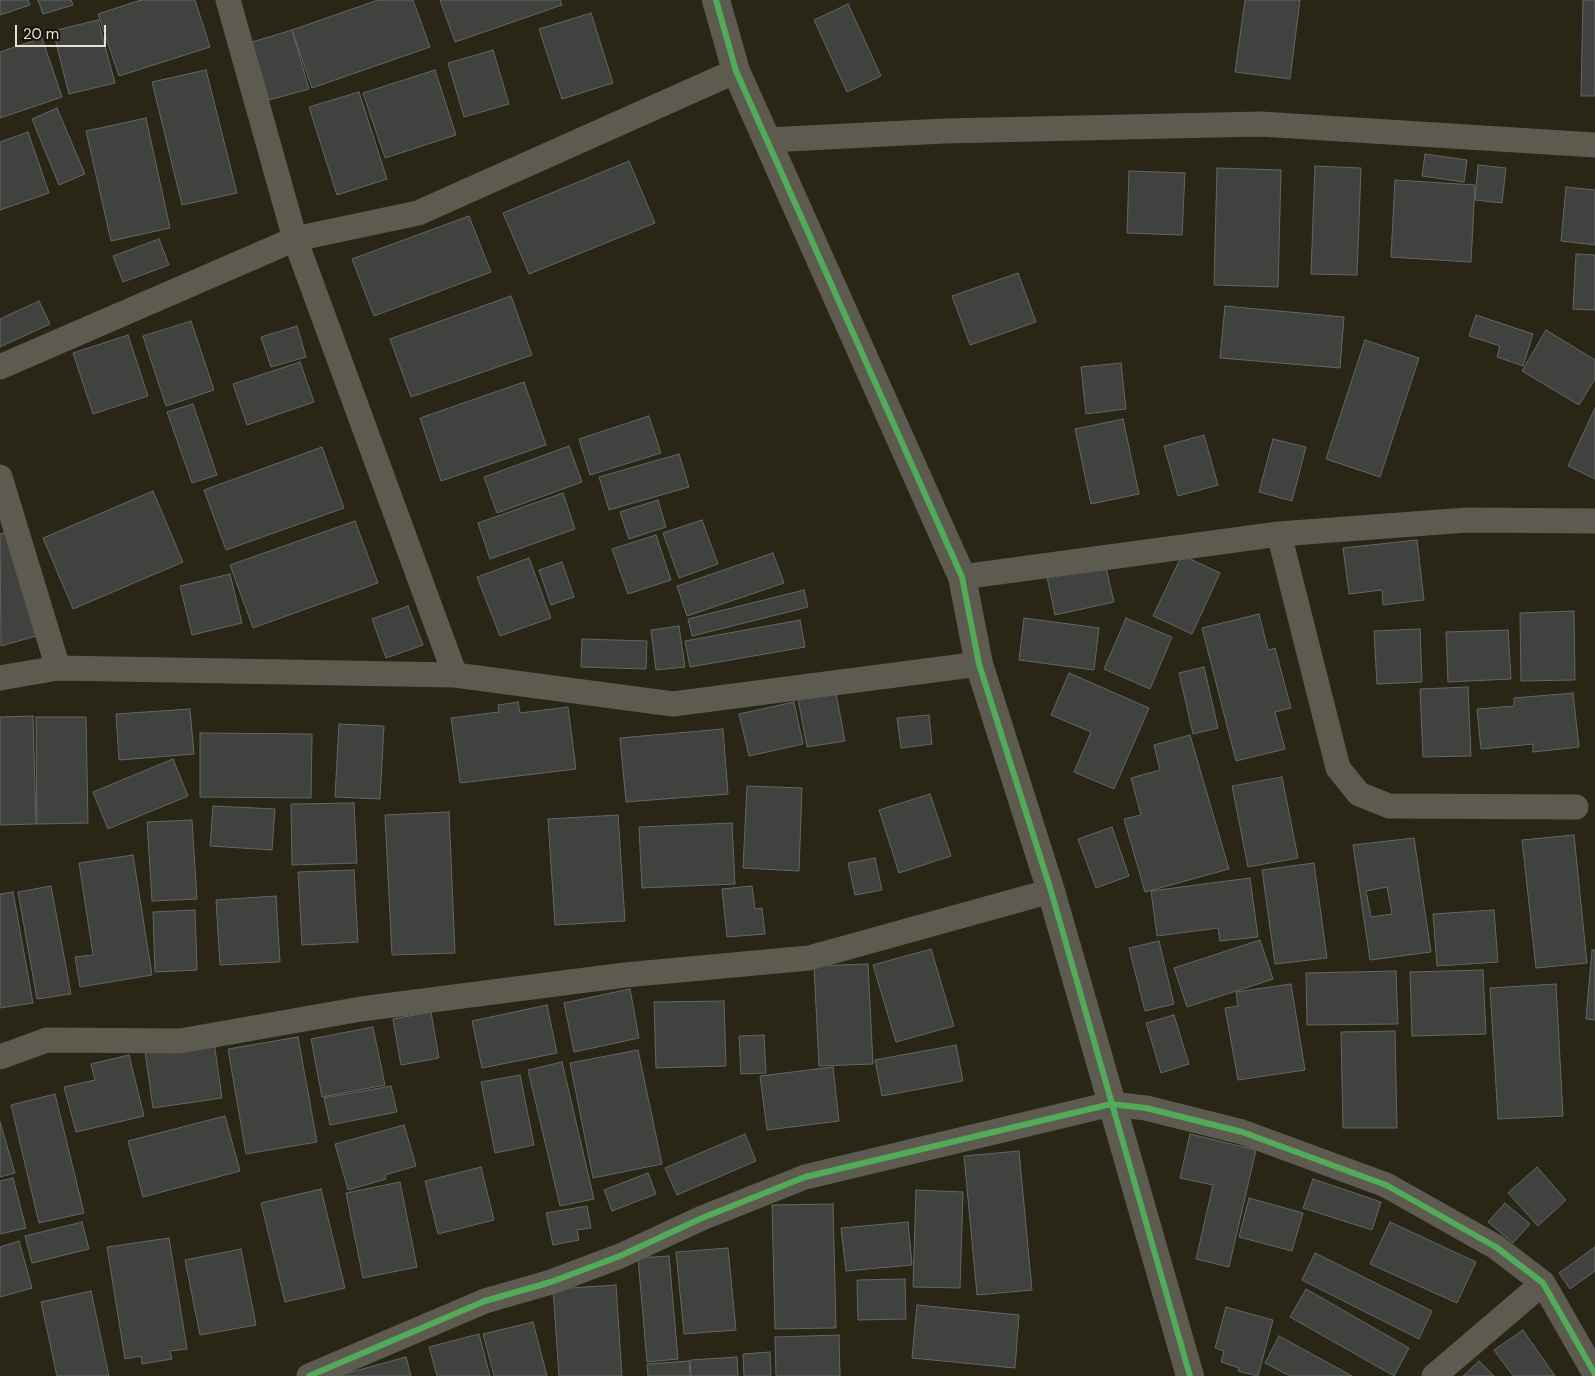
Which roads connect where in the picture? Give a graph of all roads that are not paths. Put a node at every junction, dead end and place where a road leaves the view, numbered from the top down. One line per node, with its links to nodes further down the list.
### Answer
1 (228, 0): 6 (street)
2 (716, 0): 3 (street)
3 (736, 71): 4 (street); 6 (street)
4 (768, 140): 5 (street); 11 (street)
5 (1595, 146)
6 (294, 239): 7 (street); 14 (street)
7 (0, 367)
8 (0, 477): 13 (street)
9 (1595, 521): 10 (street)
10 (1279, 534): 11 (street); 16 (street)
11 (962, 576): 12 (street)
12 (979, 664): 14 (street); 17 (street)
13 (58, 668): 14 (street); 15 (street)
14 (455, 675)
15 (0, 678)
16 (1576, 807)
17 (1051, 891): 18 (street); 19 (street)
18 (0, 1057)
19 (1111, 1104): 20 (street); 22 (street); 23 (street)
20 (1543, 1284): 21 (street); 24 (street)
21 (1595, 1374)
22 (309, 1376)
23 (1190, 1376)
24 (1434, 1376)

